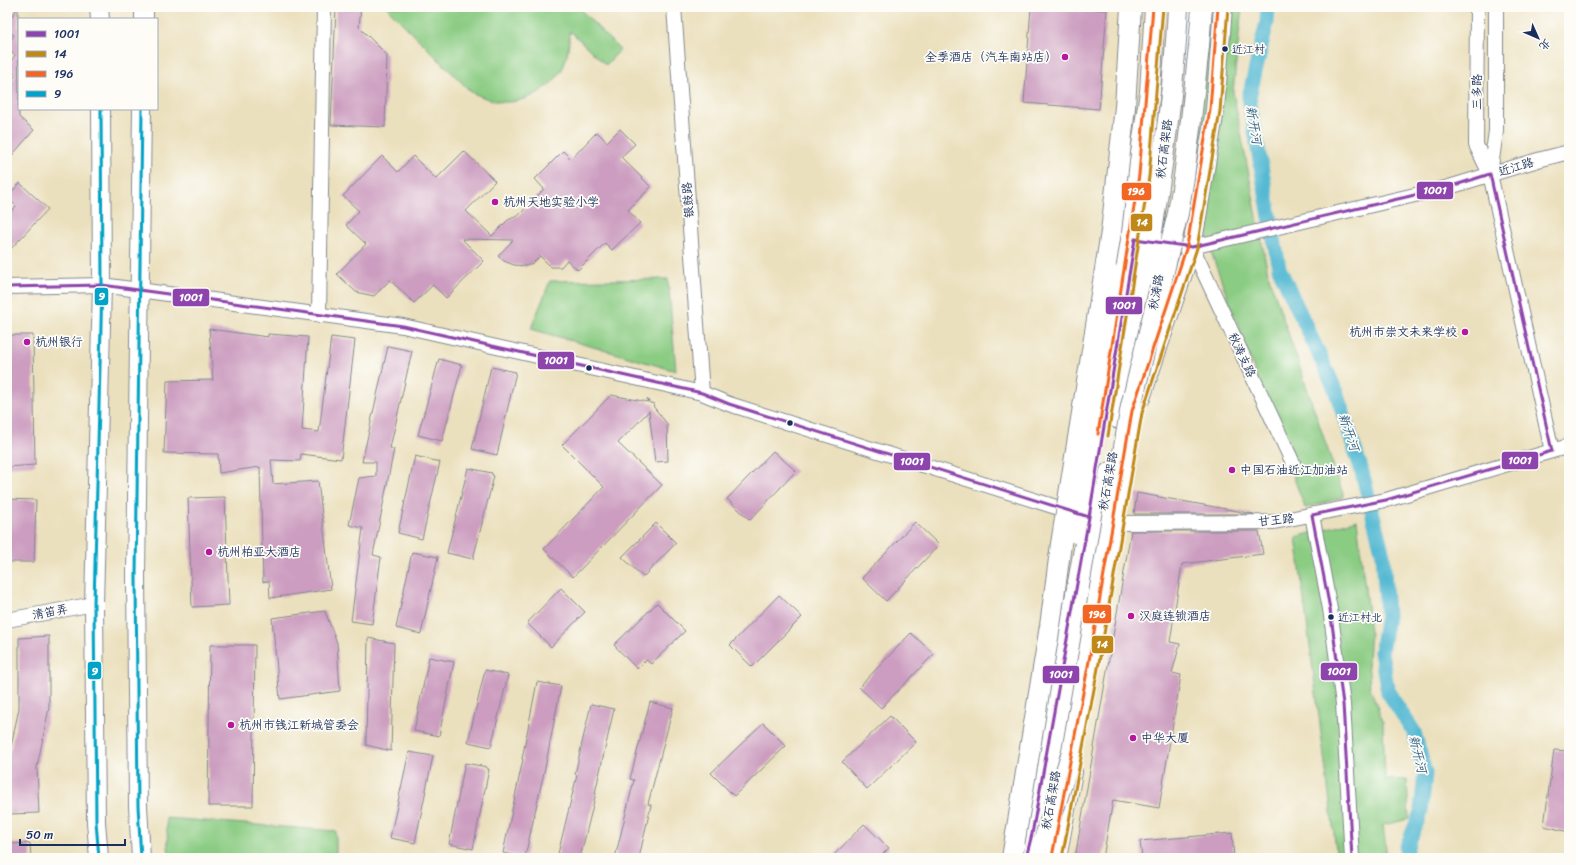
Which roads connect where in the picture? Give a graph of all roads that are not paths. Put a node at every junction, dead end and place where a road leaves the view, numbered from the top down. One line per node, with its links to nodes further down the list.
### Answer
1 (100, 7): 13 (main road)
2 (144, 7): 14 (main road)
3 (324, 7): 25 (street)
4 (674, 7): 26 (street, 银鼓路)
5 (1131, 7): 39 (highway, bridge)
6 (1157, 7): 19 (main road); 40 (highway, 秋石高架路, bridge)
7 (1178, 7): 36 (highway, 秋石高架路, bridge)
8 (1191, 7): 20 (main road, 秋涛路)
9 (1202, 7): 36 (highway, bridge)
10 (1223, 7): 21 (main road)
11 (1477, 7): 18 (street, 三多路)
12 (1496, 7): 18 (street, 三多路)
13 (100, 18)
14 (144, 18)
15 (101, 110): 22 (main road)
16 (142, 110): 24 (main road)
17 (1569, 152): 18 (street, 近江路)
18 (1490, 174): 21 (street, 近江路); 29 (street, 三多路)
19 (1135, 240): 20 (street, 近江路); 32 (main road)
20 (1165, 243): 21 (street, 近江路); 27 (main road, 秋涛路)
21 (1192, 247): 27 (main road); 30 (street, 秋涛支路)
22 (102, 285): 23 (street); 24 (street); 34 (main road)
23 (7, 287)
24 (139, 290): 25 (street); 38 (main road)
25 (319, 314): 26 (street)
26 (702, 393): 32 (street)
27 (1137, 412): 33 (main road, 秋涛路)
28 (1569, 446): 29 (street, 甘王路)
29 (1552, 451): 31 (street, 甘王路)
30 (1293, 463)
31 (1312, 515): 33 (street, 甘王路); 43 (street)
32 (1089, 517): 41 (main road)
33 (1117, 523): 42 (main road, 秋涛路)
34 (94, 604): 35 (street, 清笛弄); 37 (main road)
35 (7, 620)
36 (1042, 849)
37 (99, 858)
38 (141, 858)
39 (1012, 858)
40 (1019, 858)
41 (1026, 858)
42 (1057, 858)
43 (1352, 858)

